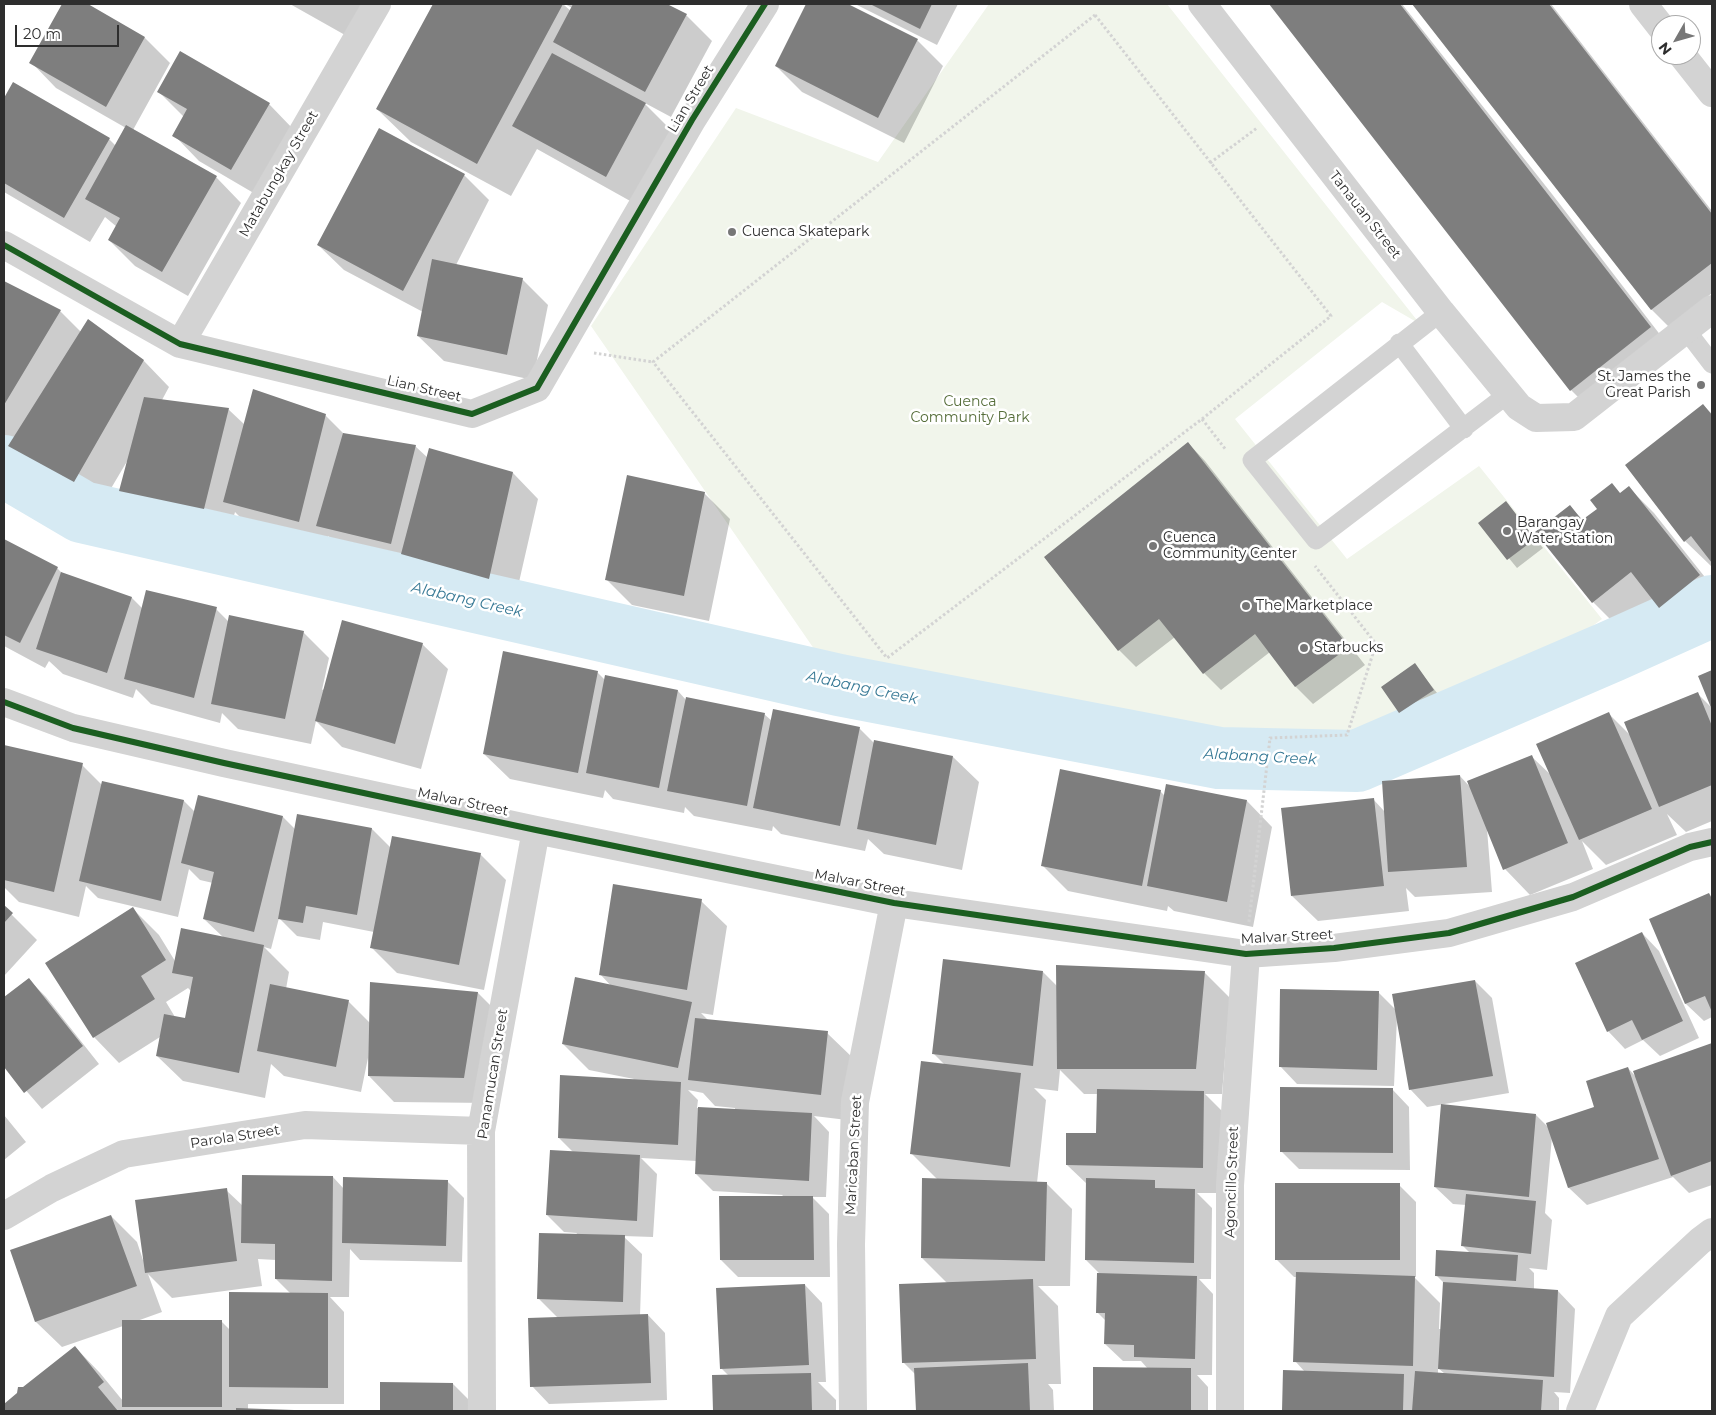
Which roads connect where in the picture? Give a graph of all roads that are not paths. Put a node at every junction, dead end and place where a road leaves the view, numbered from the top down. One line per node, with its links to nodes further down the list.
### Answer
1 (377, 4): 13 (street, Matabungkay Street)
2 (765, 4): 13 (street, Lian Street)
3 (1202, 4): 10 (street, Tanauan Street)
4 (1643, 4): 5 (street)
5 (1652, 15)
6 (1690, 65): 7 (street)
7 (1712, 93)
8 (4, 245): 13 (street, Lian Street)
9 (1712, 309): 11 (street)
10 (1441, 312): 12 (lane); 15 (street, Tanauan Street)
11 (1686, 330): 14 (lane); 15 (street, Tanauan Street)
12 (1399, 343): 16 (lane); 16 (lane)
13 (180, 344)
14 (1712, 364)
15 (1508, 394): 16 (lane)
16 (1464, 429)
17 (4, 702): 18 (street, Malvar Street)
18 (536, 830): 20 (street, Malvar Street); 22 (street, Panamucan Street)
19 (1712, 842): 21 (street, Malvar Street)
20 (894, 903): 21 (street, Malvar Street); 26 (street, Maricaban Street)
21 (1246, 954): 27 (street, Agoncillo Street)
22 (481, 1131): 23 (street, Parola Street); 25 (street, Panamucan Street)
23 (4, 1216)
24 (1712, 1232): 28 (street)
25 (482, 1411)
26 (853, 1411)
27 (1230, 1411)
28 (1580, 1411)

